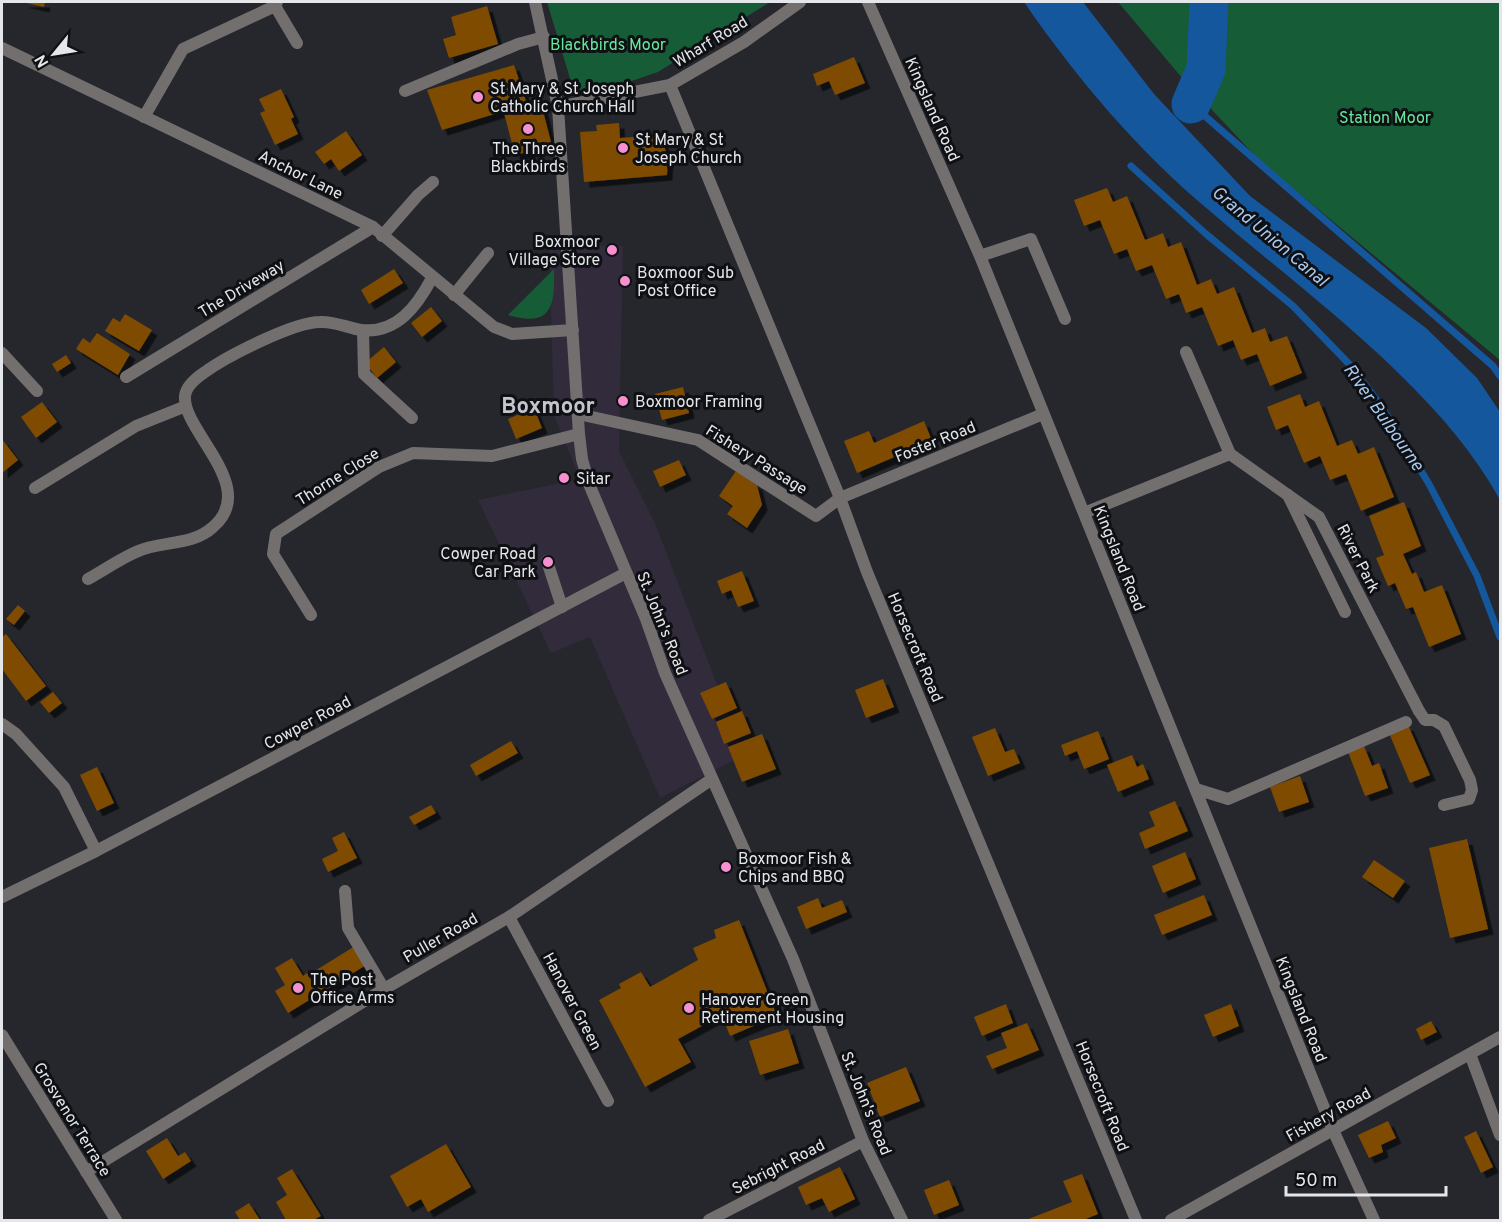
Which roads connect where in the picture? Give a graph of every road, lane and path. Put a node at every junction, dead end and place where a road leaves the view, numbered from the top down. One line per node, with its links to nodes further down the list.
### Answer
1 (535, 2): 5 (street, St. John's Road)
2 (800, 2): 8 (street, Wharf Road)
3 (868, 2): 15 (street, Kingsland Road)
4 (276, 4): 6 (street); 11 (street)
5 (544, 37): 9 (street); 10 (street, St. John's Road)
6 (297, 44)
7 (2, 48): 11 (street, Anchor Lane)
8 (670, 85): 10 (street, Wharf Road); 33 (street, Horsecroft Road)
9 (405, 91)
10 (558, 107): 20 (street, St. John's Road)
11 (144, 117): 13 (street, Anchor Lane)
12 (433, 182): 13 (street, The Driveway)
13 (378, 231): 16 (street, Anchor Lane); 23 (street, The Driveway)
14 (489, 253): 17 (street)
15 (980, 255): 18 (street); 27 (street, Kingsland Road)
16 (432, 278): 17 (street, Anchor Lane); 19 (street)
17 (454, 295): 20 (street, Anchor Lane)
18 (1065, 319)
19 (363, 330): 25 (street); 28 (street)
20 (573, 330): 26 (street, St. John's Road)
21 (1186, 352): 30 (street)
22 (2, 353): 24 (street)
23 (126, 377)
24 (37, 391)
25 (186, 406): 31 (street); 37 (street)
26 (578, 414): 29 (street, St. John's Road); 33 (street, Fishery Passage)
27 (1043, 414): 33 (street, Foster Road); 34 (street, Kingsland Road)
28 (412, 418)
29 (579, 434): 36 (street, St. John's Road); 40 (street, Thorne Close)
30 (1230, 454): 32 (street, River Park); 34 (street)
31 (35, 488)
32 (1288, 495): 39 (street); 45 (street, River Park)
33 (840, 498): 62 (street, Horsecroft Road)
34 (1084, 513): 44 (street, Kingsland Road)
35 (547, 561): 38 (street)
36 (626, 573): 38 (street, Cowper Road); 43 (street, St. John's Road)
37 (88, 579)
38 (562, 607): 46 (street, Cowper Road)
39 (1345, 612)
40 (311, 615)
41 (1406, 722): 44 (street)
42 (2, 724): 46 (street)
43 (712, 778): 49 (street, Puller Road); 57 (street, St. John's Road)
44 (1196, 789): 55 (street, Kingsland Road)
45 (1444, 805)
46 (96, 851): 48 (street, Cowper Road)
47 (345, 891): 50 (street)
48 (2, 897)
49 (509, 917): 50 (street, Puller Road); 54 (street, Hanover Green)
50 (384, 989): 58 (street, Puller Road)
51 (2, 1035): 58 (street, Grosvenor Terrace)
52 (1500, 1037): 53 (street, Fishery Road)
53 (1470, 1054): 55 (street, Fishery Road); 56 (street)
54 (608, 1101)
55 (1333, 1130): 63 (street, Fishery Road); 64 (street, Kingsland Road)
56 (1500, 1135)
57 (863, 1141): 60 (street, Sebright Road); 61 (street, St. John's Road)
58 (86, 1172): 59 (street, Grosvenor Terrace)
59 (116, 1221)
60 (709, 1221)
61 (902, 1221)
62 (1136, 1221)
63 (1171, 1221)
64 (1374, 1221)

